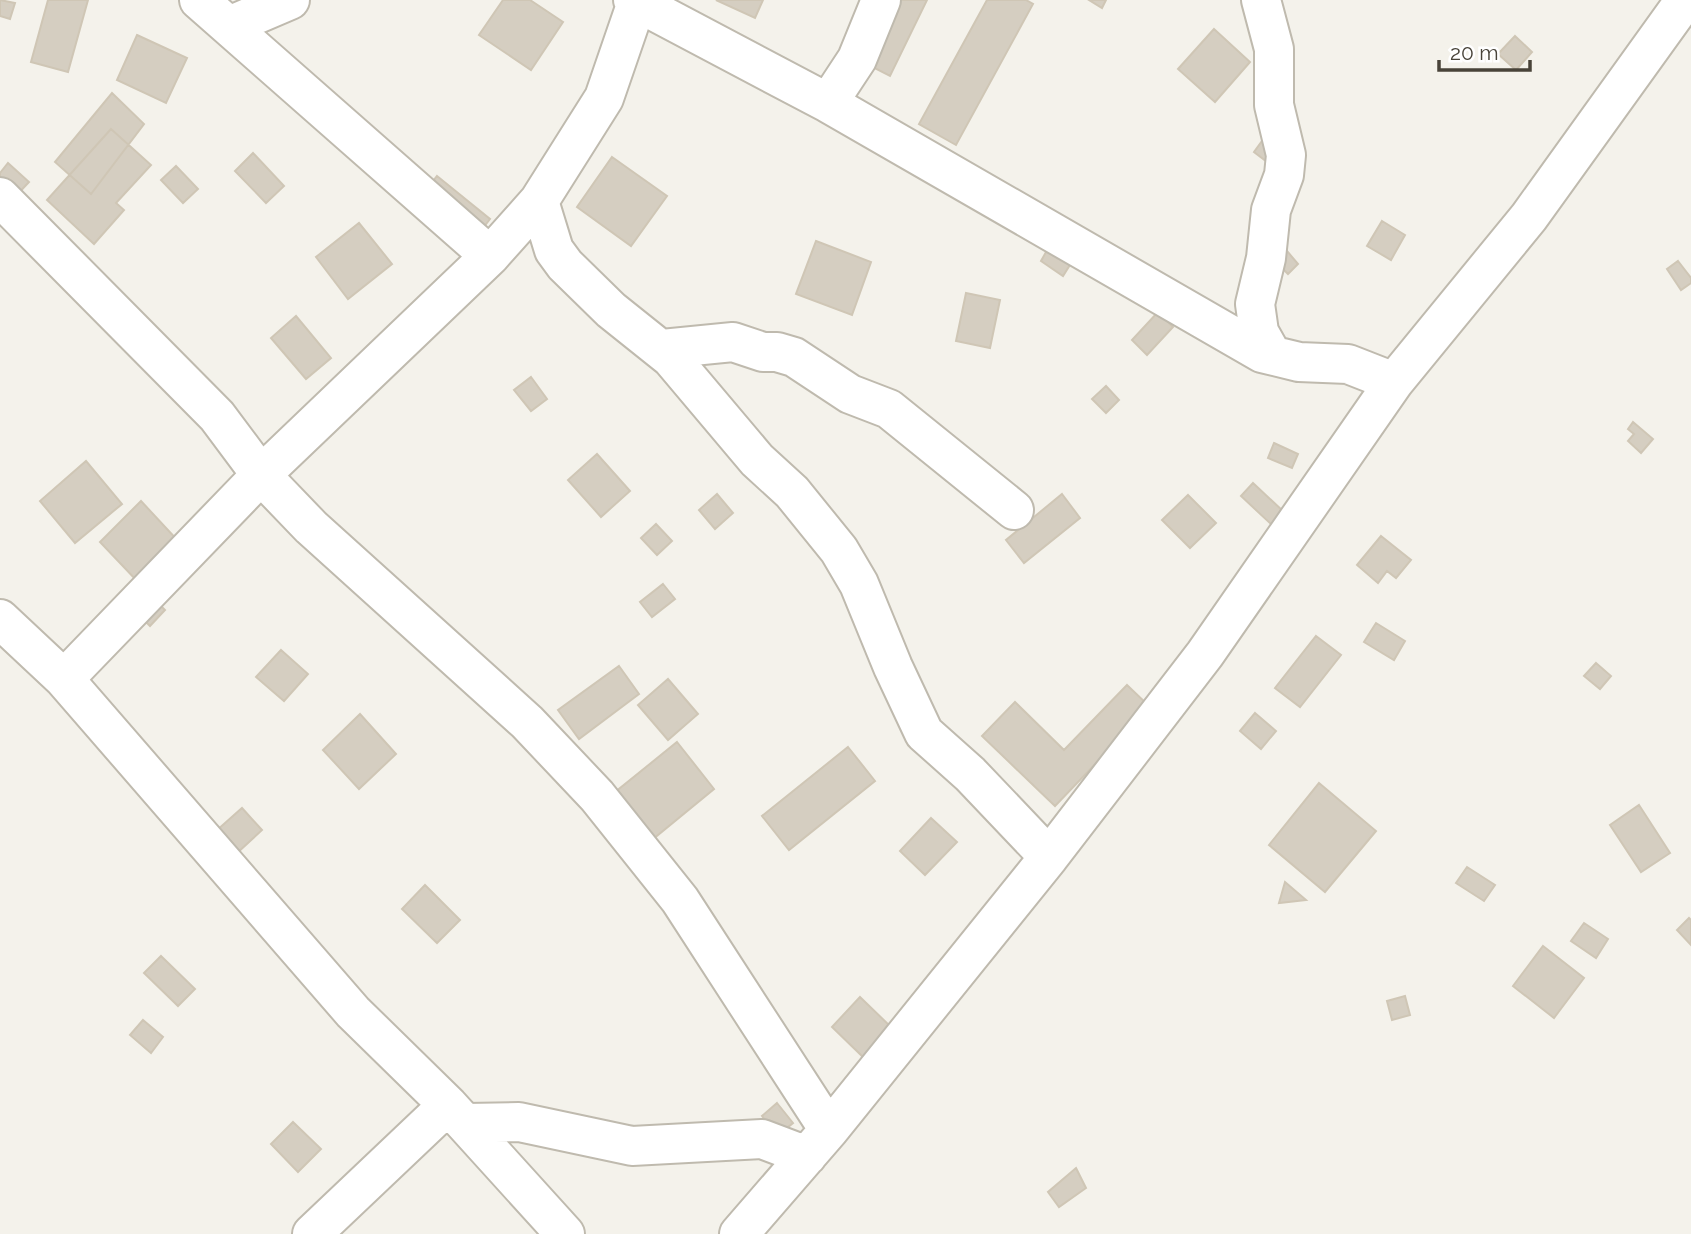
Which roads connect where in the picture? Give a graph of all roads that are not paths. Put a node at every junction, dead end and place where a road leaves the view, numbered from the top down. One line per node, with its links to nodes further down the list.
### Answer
1 (199, 0): 7 (street)
2 (290, 0): 7 (street)
3 (881, 0): 8 (street)
4 (1261, 0): 13 (street)
5 (1684, 0): 14 (street)
6 (635, 1): 8 (street); 10 (street)
7 (229, 26): 11 (street)
8 (828, 103): 13 (street)
9 (0, 197): 15 (street)
10 (539, 201): 11 (street); 12 (street)
11 (490, 256): 15 (street)
12 (662, 349): 16 (street); 19 (street)
13 (1272, 355): 14 (street)
14 (1394, 382): 19 (street)
15 (261, 475): 18 (street); 21 (street)
16 (1014, 510)
17 (0, 619): 18 (street)
18 (64, 679): 20 (street)
19 (1049, 857): 21 (street)
20 (457, 1114): 21 (street); 22 (street); 23 (street)
21 (818, 1143): 24 (street)
22 (312, 1234)
23 (565, 1234)
24 (740, 1234)

